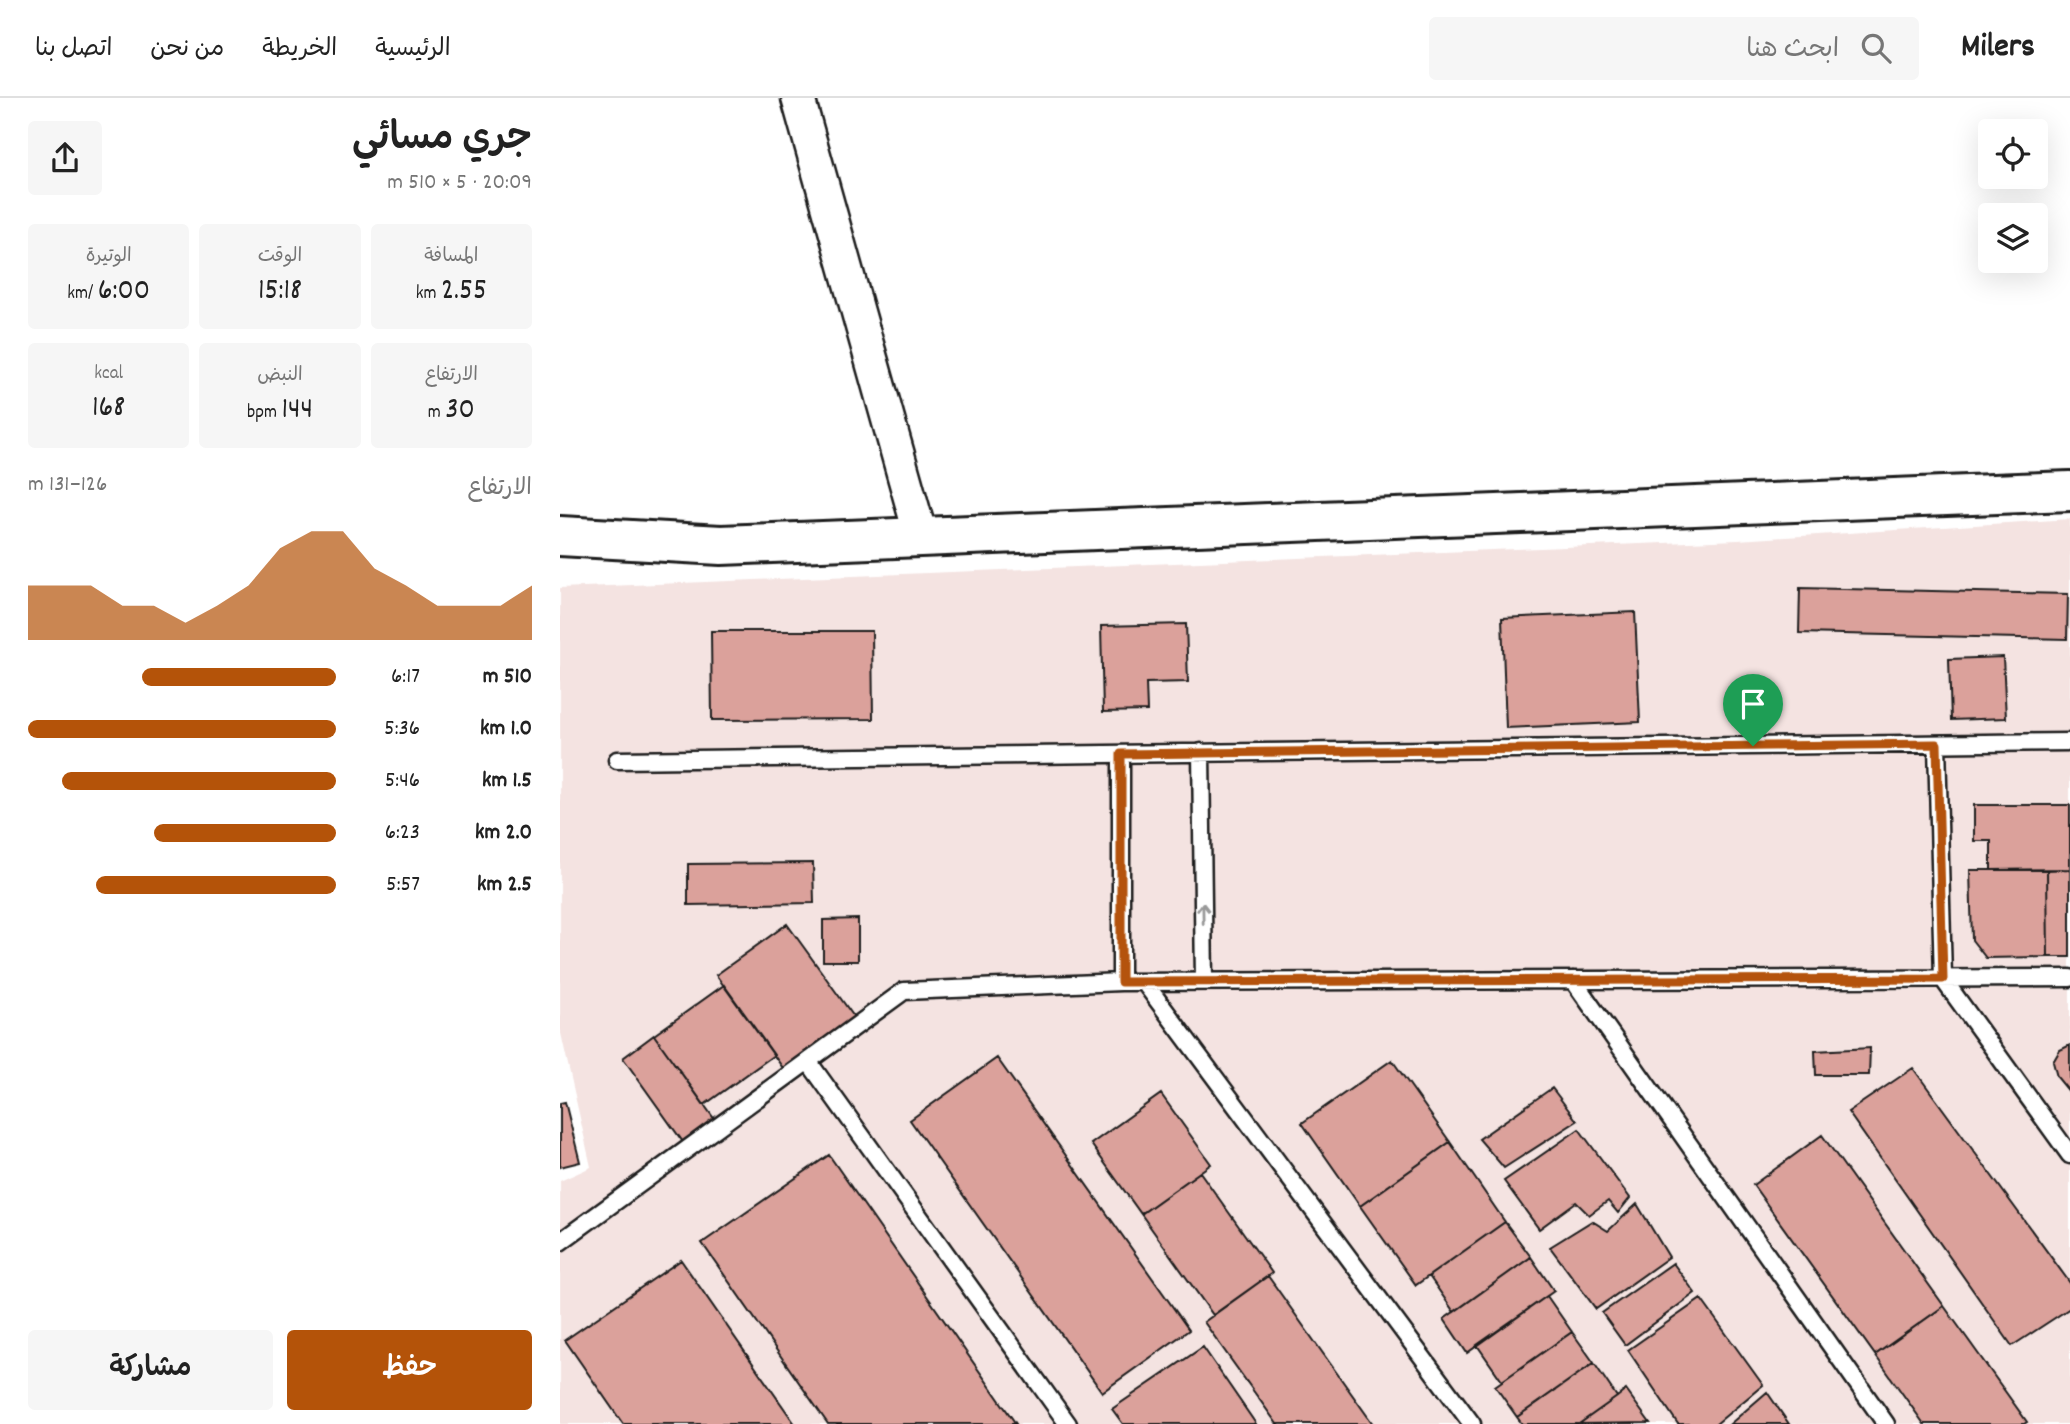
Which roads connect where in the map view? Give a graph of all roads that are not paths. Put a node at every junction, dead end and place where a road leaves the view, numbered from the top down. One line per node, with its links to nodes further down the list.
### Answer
1 (798, 98): 4 (street)
2 (2070, 491): 4 (main road)
3 (560, 536): 4 (main road)
4 (921, 537)
5 (2070, 742): 6 (lane)
6 (1937, 744): 7 (lane); 11 (lane)
7 (1201, 752): 8 (lane); 13 (lane, one-way to 7)
8 (1121, 754): 9 (lane); 14 (lane)
9 (617, 760)
10 (2070, 978): 11 (lane)
11 (1943, 979): 12 (lane); 17 (lane)
12 (1573, 980): 13 (lane); 21 (lane)
13 (1204, 981): 15 (lane)
14 (1121, 982): 15 (lane); 16 (lane)
15 (1144, 982): 20 (lane)
16 (808, 1061): 18 (lane); 19 (lane)
17 (2070, 1155)
18 (560, 1242)
19 (1068, 1424)
20 (1472, 1424)
21 (1886, 1424)

